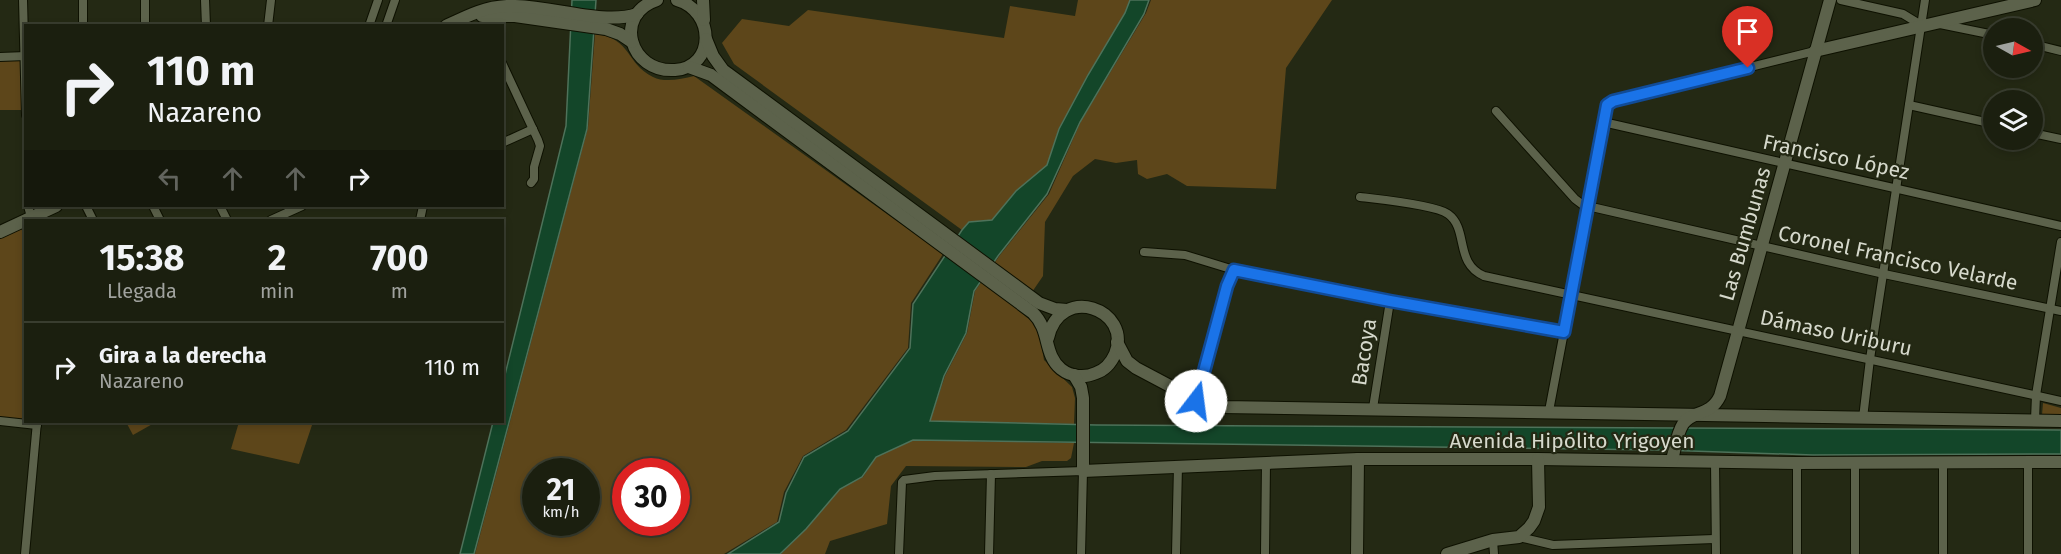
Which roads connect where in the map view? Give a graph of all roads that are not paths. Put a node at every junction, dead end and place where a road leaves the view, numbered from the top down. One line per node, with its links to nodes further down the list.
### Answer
1 (23, 0): 31 (street)
2 (83, 0): 21 (street)
3 (145, 0): 22 (street)
4 (205, 0): 23 (street)
5 (271, 0): 24 (street)
6 (378, 0): 25 (street)
7 (395, 0): 26 (street)
8 (657, 0): 17 (main road)
9 (677, 0): 29 (main road)
10 (703, 0): 29 (main road)
11 (1830, 0): 36 (main road, Las Bumbunas)
12 (1841, 0): 30 (street)
13 (1924, 0): 30 (street)
14 (2035, 0): 16 (main road)
15 (509, 3): 18 (main road); 27 (main road)
16 (2010, 3): 20 (main road)
17 (637, 14): 28 (main road); 34 (main road)
18 (560, 16): 19 (main road); 28 (main road)
19 (483, 21): 27 (main road)
20 (1934, 22): 30 (main road); 32 (street)
21 (83, 24)
22 (145, 24)
23 (206, 24)
24 (268, 24)
25 (370, 24)
26 (387, 24)
27 (450, 24)
28 (607, 24): 34 (main road)
29 (704, 24): 33 (main road)
30 (1921, 25): 36 (main road); 42 (street)
31 (24, 28)
32 (1983, 33)
33 (706, 39): 41 (main road); 59 (main road)
34 (632, 42): 41 (main road)
35 (2043, 47): 37 (street)
36 (1815, 51): 44 (street); 50 (main road, Las Bumbunas)
37 (2061, 51)
38 (24, 56): 39 (street)
39 (0, 57)
40 (504, 67): 46 (street)
41 (689, 67): 59 (main road)
42 (1909, 105): 45 (street); 52 (street)
43 (1496, 111): 54 (street)
44 (1603, 122): 50 (street, Francisco López); 54 (street)
45 (1983, 122)
46 (533, 129): 49 (street); 51 (street)
47 (2043, 135): 48 (street)
48 (2061, 139)
49 (504, 142)
50 (1785, 165): 52 (street, Francisco López); 63 (main road, Las Bumbunas)
51 (531, 183)
52 (1897, 189): 60 (street, Francisco López); 66 (street)
53 (1360, 197): 67 (street, Dámaso Uriburu)
54 (1587, 206): 63 (street, Coronel Francisco Velarde); 67 (street)
55 (53, 207): 57 (main road)
56 (290, 208): 58 (street)
57 (27, 217): 61 (main road)
58 (273, 219)
59 (926, 226): 69 (main road)
60 (2061, 226)
61 (0, 232)
62 (2061, 242): 70 (street)
63 (1762, 247): 66 (street, Coronel Francisco Velarde); 73 (main road, Las Bumbunas)
64 (1144, 252): 65 (street)
65 (1234, 270): 68 (street); 81 (street)
66 (1884, 274): 70 (street, Coronel Francisco Velarde); 77 (street)
67 (1570, 294): 73 (street, Dámaso Uriburu); 74 (street)
68 (1390, 301): 74 (street); 84 (street, Bacoya)
69 (1036, 308): 71 (main road); 75 (main road)
70 (2051, 309): 72 (street, Coronel Francisco Velarde); 80 (street)
71 (1067, 310): 75 (main road); 76 (main road)
72 (2061, 311)
73 (1739, 330): 77 (street, Dámaso Uriburu); 87 (main road, Las Bumbunas)
74 (1564, 332): 85 (street)
75 (1048, 338): 79 (main road)
76 (1118, 342): 78 (main road); 81 (main road, Avenida Hipólito Yrigoyen)
77 (1870, 359): 80 (street, Dámaso Uriburu); 88 (street)
78 (1097, 373): 79 (main road); 83 (main road)
79 (1074, 375): 83 (main road)
80 (2036, 395): 82 (street, Dámaso Uriburu); 89 (street)
81 (1196, 401): 84 (main road, Avenida Hipólito Yrigoyen)
82 (2061, 401)
83 (1083, 404): 106 (main road)
84 (1373, 408): 85 (main road, Avenida Hipólito Yrigoyen)
85 (1549, 411): 86 (main road, Avenida Hipólito Yrigoyen)
86 (1668, 413): 87 (main road, Avenida Hipólito Yrigoyen); 94 (main road)
87 (1700, 414): 88 (main road, Avenida Hipólito Yrigoyen); 94 (main road, Las Bumbunas)
88 (1863, 418): 89 (main road, Avenida Hipólito Yrigoyen)
89 (2035, 420): 91 (main road, Avenida Hipólito Yrigoyen)
90 (0, 421): 92 (street)
91 (2061, 421)
92 (24, 422)
93 (37, 423): 111 (street)
94 (1682, 425): 95 (main road)
95 (1673, 456): 97 (main road, Avenida Hipólito Yrigoyen); 99 (main road, Avenida Hipólito Yrigoyen)
96 (1358, 459): 97 (main road, Avenida Hipólito Yrigoyen); 102 (main road, Avenida Hipólito Yrigoyen); 117 (main road)
97 (1538, 459): 108 (main road)
98 (2028, 461): 100 (main road, Avenida Hipólito Yrigoyen); 101 (main road, Avenida Hipólito Yrigoyen); 124 (street)
99 (1715, 462): 103 (main road, Avenida Hipólito Yrigoyen); 109 (street)
100 (1943, 462): 104 (main road, Avenida Hipólito Yrigoyen); 123 (street)
101 (2061, 462)
102 (1266, 463): 105 (main road, Avenida Hipólito Yrigoyen); 116 (street)
103 (1797, 463): 104 (main road, Avenida Hipólito Yrigoyen); 121 (street)
104 (1856, 463): 122 (street)
105 (1178, 466): 106 (main road, Avenida Hipólito Yrigoyen); 115 (street)
106 (1083, 471): 107 (street); 114 (street)
107 (991, 474): 112 (street); 113 (street)
108 (1520, 537): 109 (street); 110 (main road)
109 (1714, 539): 120 (street)
110 (1493, 540): 118 (main road); 119 (street)
111 (25, 554)
112 (899, 554)
113 (989, 554)
114 (1081, 554)
115 (1176, 554)
116 (1265, 554)
117 (1357, 554)
118 (1447, 554)
119 (1494, 554)
120 (1716, 554)
121 (1797, 554)
122 (1855, 554)
123 (1943, 554)
124 (2028, 554)

